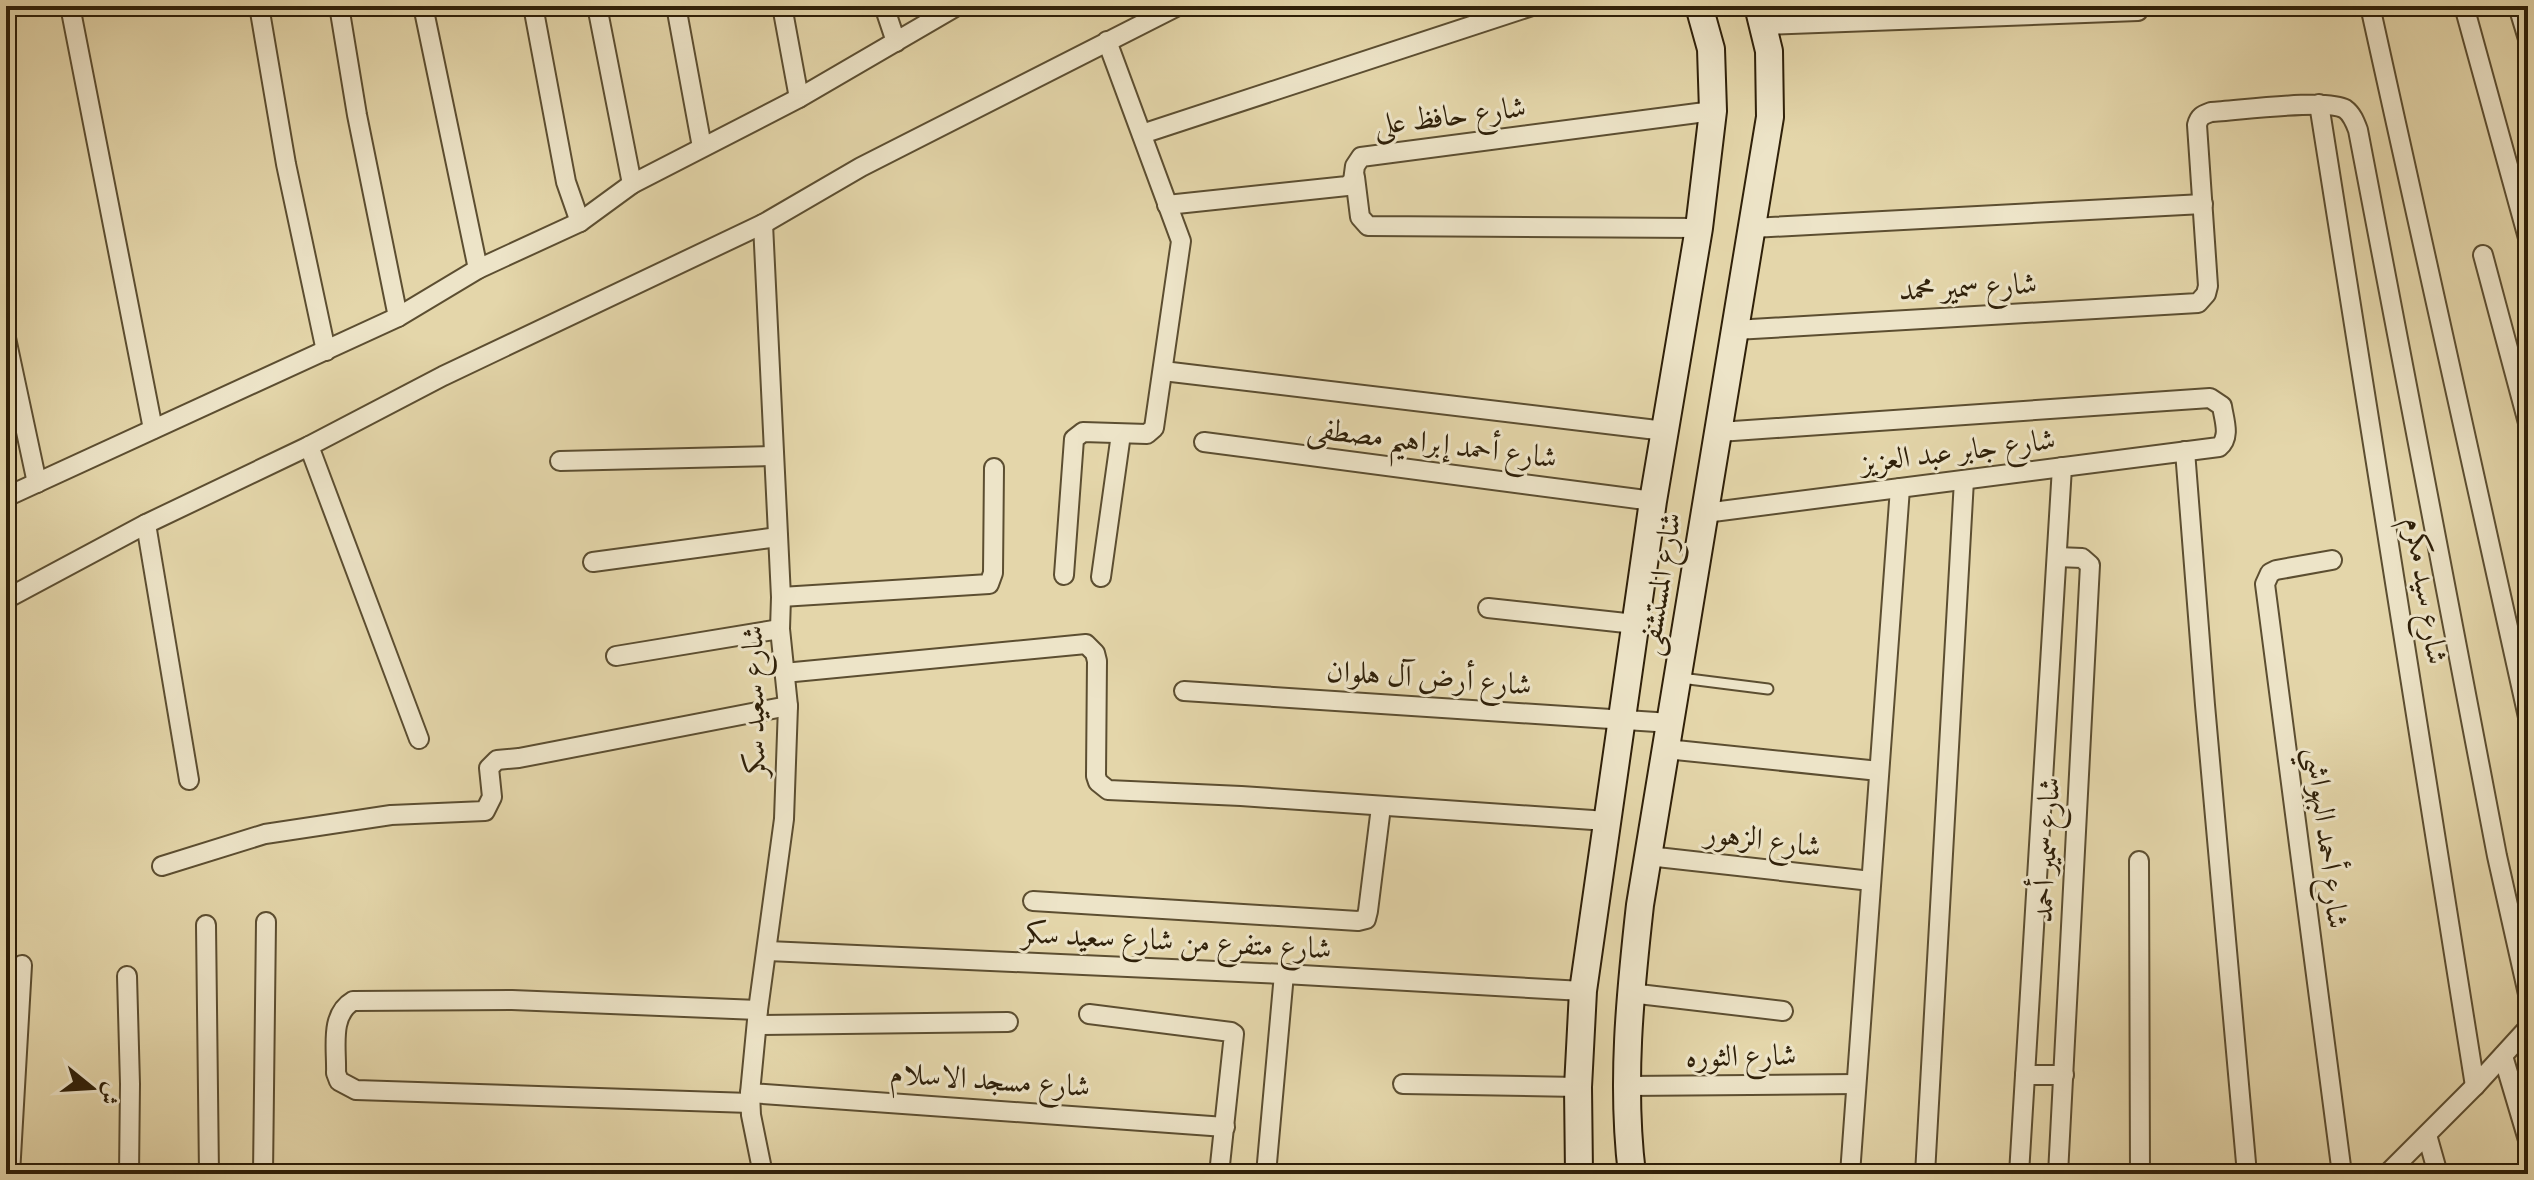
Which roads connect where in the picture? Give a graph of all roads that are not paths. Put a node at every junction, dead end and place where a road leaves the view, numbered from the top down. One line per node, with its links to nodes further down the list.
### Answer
1 (70, 6): 44 (street)
2 (259, 6): 41 (street)
3 (339, 6): 38 (street)
4 (423, 6): 37 (street)
5 (533, 6): 31 (street)
6 (597, 6): 28 (street)
7 (676, 6): 26 (street)
8 (782, 6): 22 (street)
9 (884, 6): 21 (street)
10 (957, 6): 21 (street)
11 (1178, 6): 20 (street)
12 (1532, 6): 25 (street)
13 (1699, 6): 24 (street, شارع المستشفى)
14 (2370, 6): 79 (street)
15 (2464, 6): 35 (street)
16 (2518, 6): 19 (street)
17 (2138, 11): 18 (street)
18 (1761, 15): 34 (street, شارع المستشفى)
19 (2528, 39)
20 (1107, 41): 25 (street); 32 (street)
21 (896, 42): 22 (street)
22 (799, 98): 26 (street)
23 (2319, 104): 29 (street); 101 (street); 113 (street, شارع سيد مكرم)
24 (1713, 111): 27 (street, شارع حافظ على); 33 (street, شارع المستشفى)
25 (1142, 134): 30 (street)
26 (702, 147): 28 (street)
27 (1355, 177): 30 (street, شارع حافظ على); 33 (street)
28 (632, 184): 31 (street)
29 (2203, 204): 34 (street); 39 (street, شارع سمير محمد)
30 (1167, 205): 42 (street)
31 (580, 222): 37 (street)
32 (763, 224): 49 (street); 51 (street, شارع سعيد سكر)
33 (1699, 228): 45 (street, شارع المستشفى)
34 (1752, 228): 39 (street, شارع المستشفى)
35 (2528, 238)
36 (2483, 255): 43 (street)
37 (478, 269): 38 (street)
38 (398, 317): 41 (street)
39 (1735, 330): 46 (street, شارع المستشفى)
40 (6, 338): 56 (street)
41 (326, 351): 44 (street)
42 (1163, 371): 45 (street); 47 (street)
43 (2528, 423)
44 (153, 429): 56 (street)
45 (1665, 431): 59 (street, شارع المستشفى)
46 (1719, 432): 50 (street, شارع جابر عبد العزيز); 60 (street, شارع المستشفى)
47 (1121, 434): 66 (street); 67 (street)
48 (1204, 442): 59 (street, شارع أحمد إبراهيم مصطفى)
49 (309, 446): 61 (street); 82 (street)
50 (2185, 451): 53 (street, شارع جابر عبد العزيز); 133 (street)
51 (773, 456): 52 (street); 62 (street, شارع سعيد سكر)
52 (560, 461)
53 (2062, 467): 55 (street, شارع جابر عبد العزيز); 63 (street)
54 (994, 468): 68 (street)
55 (1964, 480): 57 (street, شارع جابر عبد العزيز); 129 (street)
56 (37, 483): 58 (street)
57 (1900, 488): 60 (street, شارع جابر عبد العزيز); 84 (street)
58 (6, 497)
59 (1653, 501): 71 (street, شارع المستشفى)
60 (1705, 513): 75 (street, شارع المستشفى)
61 (146, 524): 69 (street); 85 (street)
62 (778, 537): 65 (street); 68 (street, شارع سعيد سكر)
63 (2057, 557): 108 (street); 109 (street, شارع سمير أحمد)
64 (2332, 560): 134 (street, شارع أحمد البهواشي)
65 (593, 562)
66 (1064, 575)
67 (1101, 577)
68 (781, 597): 72 (street, شارع سعيد سكر)
69 (6, 599)
70 (1488, 608): 71 (street)
71 (1635, 624): 80 (street, شارع المستشفى)
72 (780, 629): 73 (street); 74 (street, شارع سعيد سكر)
73 (616, 656)
74 (784, 673): 78 (street, شارع سعيد سكر); 86 (street)
75 (1678, 677): 76 (lane); 81 (street, شارع المستشفى)
76 (1768, 689)
77 (1184, 691): 80 (street, شارع أرض آل هلوان)
78 (788, 706): 90 (street); 95 (street, شارع سعيد سكر)
79 (2528, 717)
80 (1621, 719): 81 (street, شارع أرض آل هلوان); 87 (street, شارع المستشفى)
81 (1671, 723): 83 (street, شارع المستشفى)
82 (419, 739)
83 (1666, 749): 84 (street); 88 (street, شارع المستشفى)
84 (1879, 771): 91 (street)
85 (189, 780)
86 (1381, 807): 87 (street); 92 (street)
87 (1607, 821): 99 (street, شارع المستشفى)
88 (1648, 856): 91 (street, شارع الزهور); 100 (street, شارع المستشفى)
89 (2139, 861): 132 (street)
90 (162, 866)
91 (1871, 881): 111 (street)
92 (1033, 901)
93 (266, 922): 122 (street)
94 (206, 925): 121 (street)
95 (768, 951): 97 (street, شارع متفرع من شارع سعيد سكر); 104 (street, شارع سعيد سكر)
96 (22, 965): 119 (street)
97 (1284, 974): 99 (street, شارع متفرع من شارع سعيد سكر); 125 (street)
98 (127, 976): 120 (street)
99 (1583, 991): 114 (street, شارع المستشفى)
100 (1630, 993): 102 (street); 112 (street, شارع المستشفى)
101 (2528, 994)
102 (1783, 1011)
103 (1089, 1014): 116 (street)
104 (758, 1017): 105 (street); 115 (street, شارع سعيد سكر); 115 (street, شارع مسجد الاسلام)
105 (1008, 1022)
106 (2528, 1028): 107 (street)
107 (2503, 1056): 113 (street); 118 (street)
108 (2025, 1075): 109 (street); 130 (street)
109 (2064, 1075): 131 (street, شارع سمير أحمد)
110 (1403, 1084): 114 (street)
111 (1856, 1084): 112 (street, شارع الثوره); 128 (street)
112 (1627, 1086): 127 (street, شارع المستشفى)
113 (2475, 1086): 117 (street)
114 (1578, 1087): 126 (street, شارع المستشفى)
115 (750, 1098): 116 (street, شارع مسجد الاسلام); 123 (street, شارع سعيد سكر)
116 (1225, 1127): 124 (street)
117 (2427, 1135): 135 (street); 136 (street)
118 (2528, 1140)
119 (10, 1174)
120 (129, 1174)
121 (209, 1174)
122 (263, 1174)
123 (763, 1174)
124 (1219, 1174)
125 (1266, 1174)
126 (1579, 1174)
127 (1632, 1174)
128 (1850, 1174)
129 (1925, 1174)
130 (2019, 1174)
131 (2058, 1174)
132 (2140, 1174)
133 (2247, 1174)
134 (2342, 1174)
135 (2387, 1174)
136 (2438, 1174)

